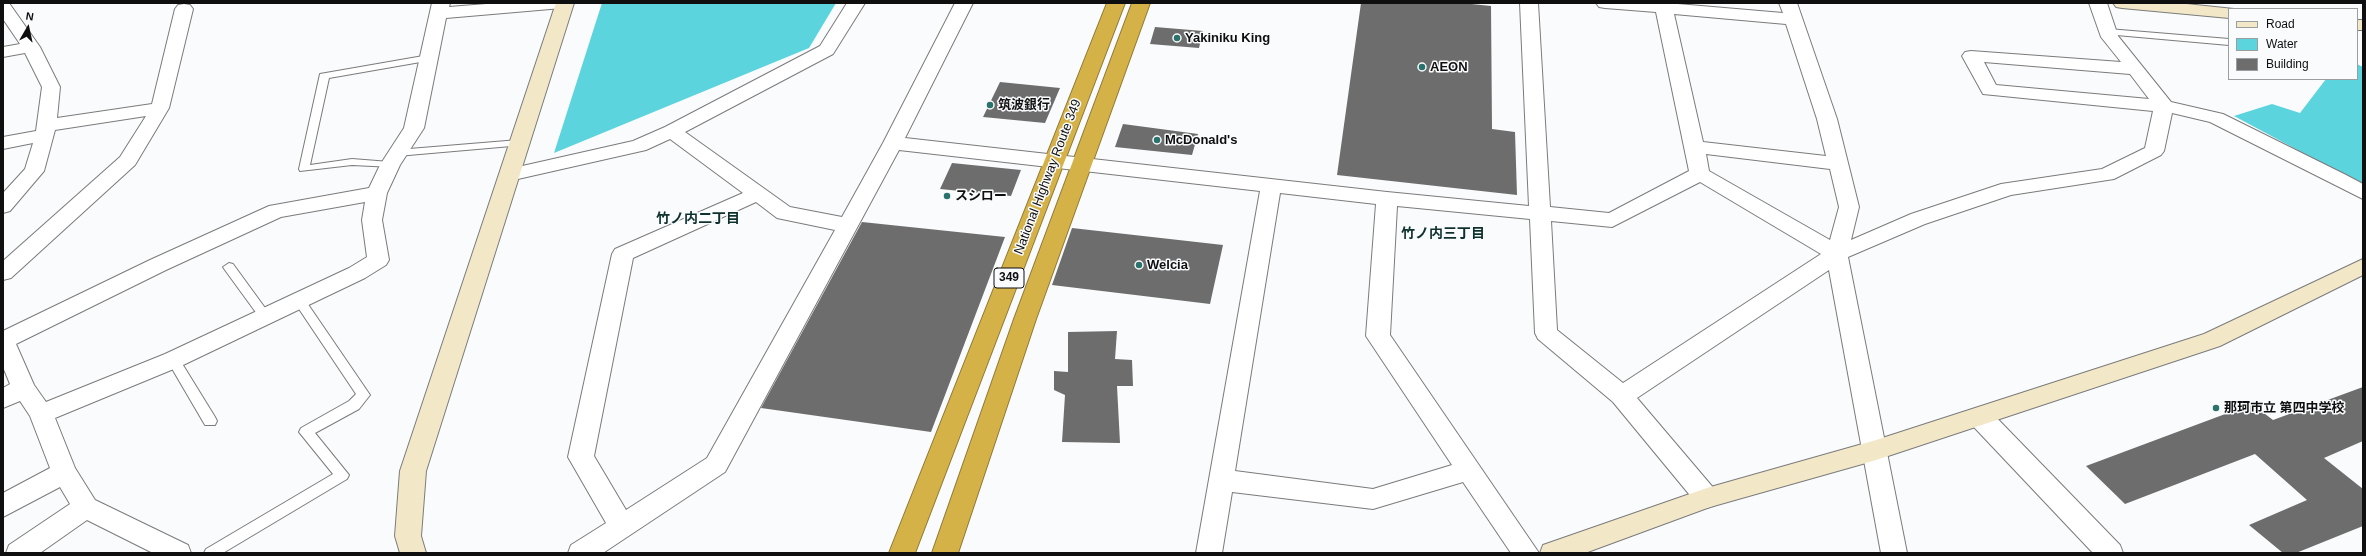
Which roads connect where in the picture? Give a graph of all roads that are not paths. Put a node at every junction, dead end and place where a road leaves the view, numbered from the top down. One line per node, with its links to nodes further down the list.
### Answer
1 (563, 3): 11 (street); 26 (street)
2 (856, 3): 25 (street)
3 (964, 3): 27 (street)
4 (1116, 3): 31 (highway, National Highway Route 349 / 349)
5 (1141, 3): 32 (highway, National Highway Route 349 / 349)
6 (1529, 3): 42 (street)
7 (1605, 3): 12 (street)
8 (2098, 3): 16 (street)
9 (2127, 3): 15 (street)
10 (3, 7): 18 (street)
11 (440, 8): 20 (street)
12 (1664, 8): 14 (street); 29 (street)
13 (184, 9): 23 (street)
14 (1791, 11): 33 (street)
15 (2228, 13)
16 (2108, 32): 17 (lane); 21 (street)
17 (2228, 42)
18 (31, 47): 19 (street); 24 (street)
19 (3, 52)
20 (429, 58): 30 (street); 30 (lane)
21 (2135, 69): 22 (street); 22 (street)
22 (2164, 106): 39 (street); 44 (street)
23 (160, 108): 24 (street); 47 (street)
24 (46, 130): 28 (street); 41 (street)
25 (672, 131): 35 (street); 38 (street)
26 (519, 143): 30 (lane); 35 (street)
27 (893, 143): 31 (street); 43 (street)
28 (3, 144)
29 (1694, 147): 33 (street); 34 (street)
30 (393, 159): 37 (street)
31 (1054, 162): 32 (street); 71 (highway, National Highway Route 349 / 349)
32 (1082, 164): 36 (street); 72 (highway, National Highway Route 349 / 349)
33 (1838, 164): 44 (street)
34 (1700, 174): 42 (street); 44 (street)
35 (509, 175): 69 (street)
36 (1271, 185): 40 (street); 61 (street)
37 (377, 193): 48 (street); 50 (street)
38 (757, 194): 43 (street); 65 (street)
39 (2363, 194)
40 (1387, 199): 42 (street); 59 (street)
41 (3, 206)
42 (1540, 214): 53 (street)
43 (847, 225): 65 (street)
44 (1837, 254): 53 (street); 58 (street)
45 (2363, 266): 56 (street)
46 (229, 268): 49 (lane)
47 (3, 274)
48 (299, 300): 49 (street); 68 (lane)
49 (264, 315): 51 (street)
50 (3, 341): 52 (street)
51 (173, 360): 55 (street); 57 (lane)
52 (24, 388): 54 (street); 55 (street)
53 (1622, 396): 62 (street)
54 (3, 399)
55 (41, 414): 60 (street)
56 (1980, 417): 58 (street); 77 (street)
57 (210, 421)
58 (1873, 451): 62 (street); 76 (street)
59 (1469, 470): 61 (street); 74 (street)
60 (64, 472): 63 (street); 64 (street)
61 (1222, 480): 73 (street)
62 (1708, 498): 75 (street)
63 (3, 506)
64 (86, 507): 66 (street); 67 (street)
65 (622, 526): 70 (street)
66 (19, 553)
67 (178, 553)
68 (211, 553)
69 (413, 553)
70 (581, 553)
71 (902, 553)
72 (945, 553)
73 (1209, 553)
74 (1526, 553)
75 (1552, 553)
76 (1894, 553)
77 (2110, 553)

